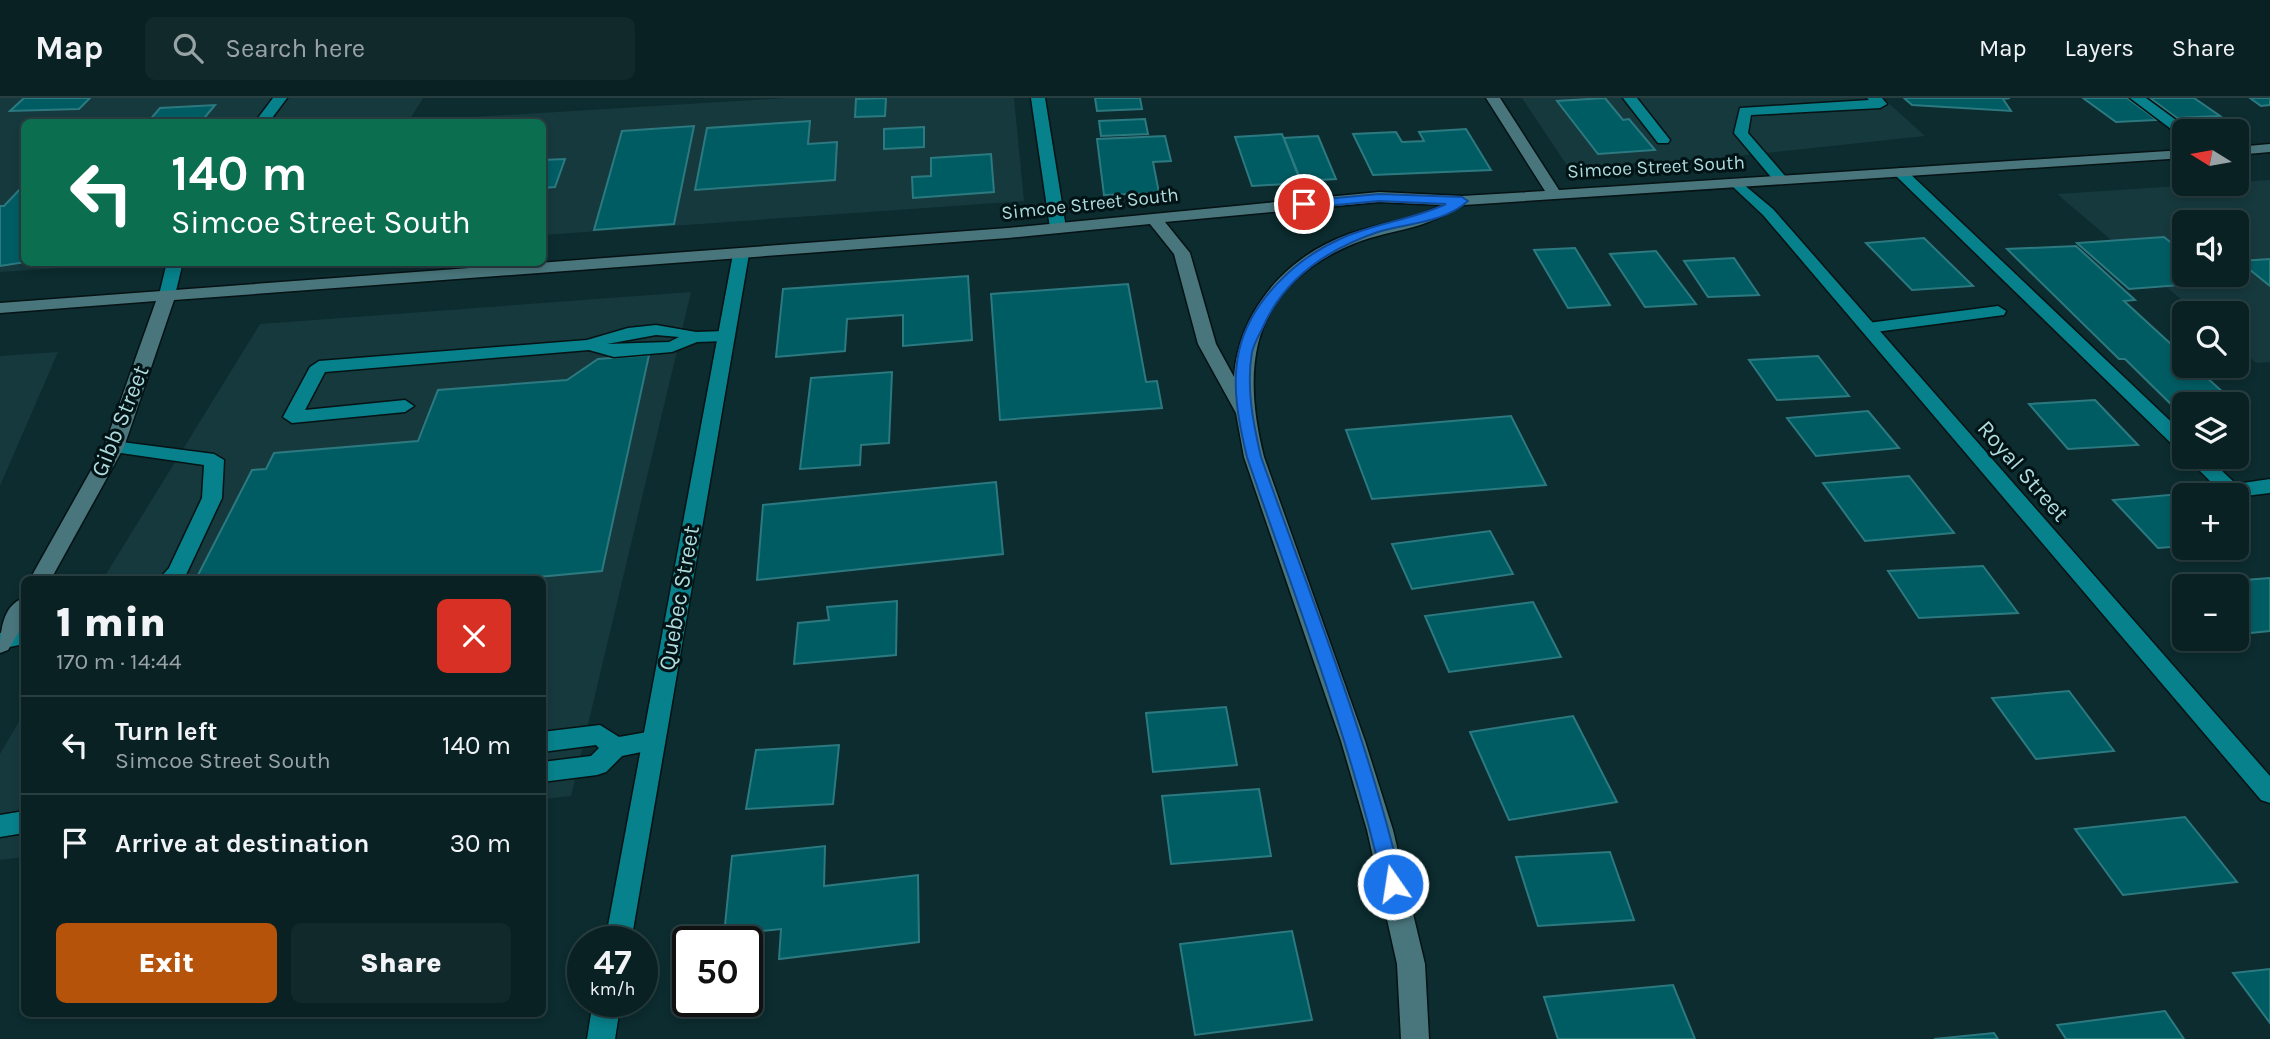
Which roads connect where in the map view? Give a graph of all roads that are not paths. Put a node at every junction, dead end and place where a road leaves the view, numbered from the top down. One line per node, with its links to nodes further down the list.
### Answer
1 (280, 98): 7 (street)
2 (1038, 98): 19 (street)
3 (1493, 98): 16 (main road)
4 (1630, 98): 9 (street)
5 (1874, 98): 14 (street)
6 (2137, 98): 8 (street)
7 (264, 119)
8 (2172, 123)
9 (1663, 140)
10 (2270, 148): 11 (main road)
11 (2249, 150)
12 (2172, 155): 13 (main road, Simcoe Street South)
13 (1900, 172): 14 (main road, Simcoe Street South); 29 (street)
14 (1781, 180): 15 (main road, Simcoe Street South)
15 (1737, 183): 16 (main road, Simcoe Street South); 25 (street, Royal Street)
16 (1554, 194): 17 (main road, Simcoe Street South)
17 (1462, 201): 18 (main road, Simcoe Street South); 28 (main road)
18 (1153, 218): 19 (main road, Simcoe Street South); 28 (main road)
19 (1058, 228): 20 (main road, Simcoe Street South)
20 (741, 254): 22 (main road, Simcoe Street South); 26 (street, Quebec Street)
21 (174, 266): 22 (street)
22 (166, 295): 23 (main road, Simcoe Street South); 30 (main road, Gibb Street)
23 (0, 308)
24 (1998, 311): 25 (street)
25 (1868, 328): 42 (street, Royal Street)
26 (726, 336): 27 (street); 38 (street, Quebec Street)
27 (405, 407)
28 (1244, 412): 48 (main road)
29 (2172, 433)
30 (114, 447): 33 (main road, Gibb Street); 34 (street)
31 (2209, 469): 32 (street)
32 (2270, 486)
33 (43, 576)
34 (174, 576)
35 (21, 611): 37 (main road)
36 (21, 637): 37 (street)
37 (1, 643)
38 (653, 741): 40 (street); 45 (street, Quebec Street)
39 (546, 742): 40 (street)
40 (615, 747): 41 (street)
41 (546, 771)
42 (2270, 793)
43 (21, 822): 44 (street)
44 (0, 826)
45 (621, 926)
46 (604, 1017): 47 (street)
47 (601, 1039)
48 (1415, 1039)

